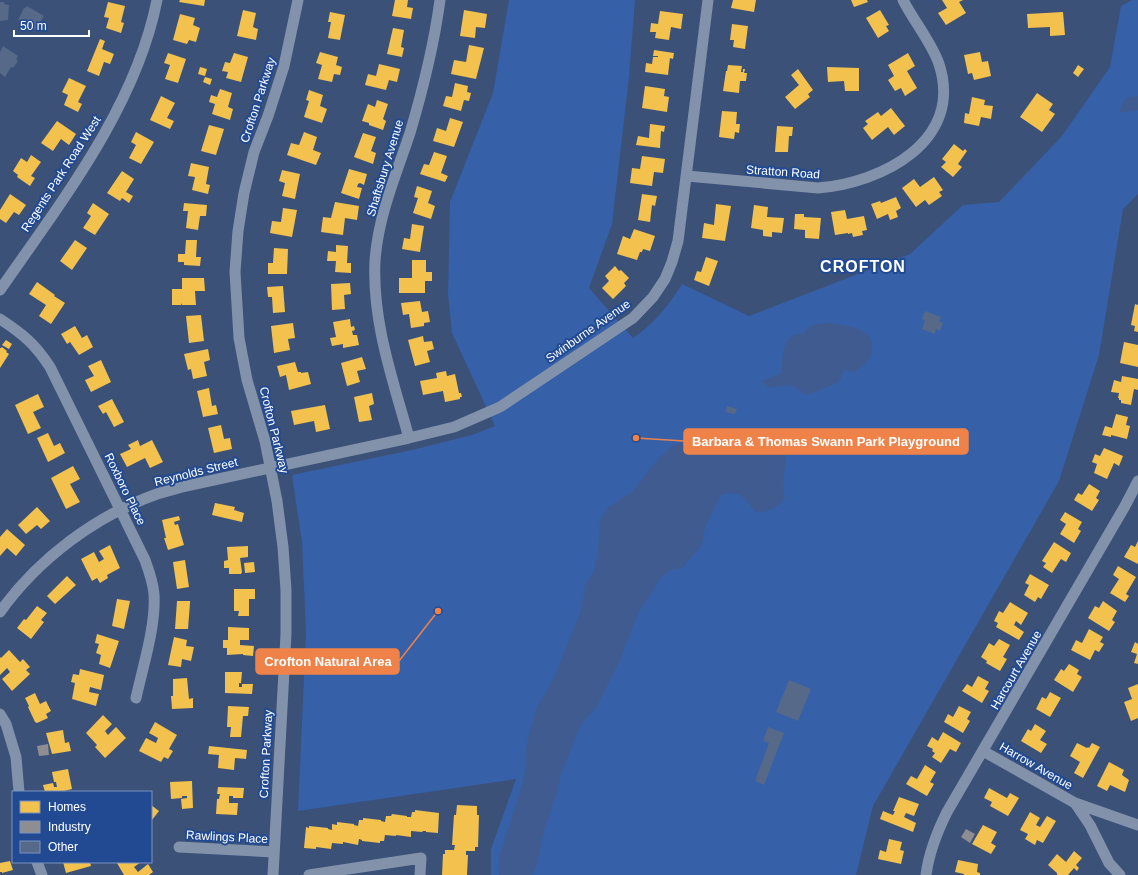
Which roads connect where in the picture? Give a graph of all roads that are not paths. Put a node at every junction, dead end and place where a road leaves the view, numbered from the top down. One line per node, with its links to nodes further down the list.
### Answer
1 (157, 0): 7 (street, Regents Park Road West)
2 (298, 0): 10 (street, Crofton Parkway)
3 (440, 0): 9 (street, Shaftsbury Avenue)
4 (708, 0): 6 (street, Swinburne Avenue)
5 (903, 0): 6 (street, Stratton Road)
6 (687, 176): 9 (street, Swinburne Avenue)
7 (0, 290)
8 (0, 319): 12 (street, Roxboro Place)
9 (409, 438): 10 (street, Swinburne Avenue)
10 (271, 468): 12 (street, Reynolds Street); 21 (street, Crofton Parkway)
11 (1138, 481): 16 (street, Harcourt Avenue)
12 (120, 510): 13 (street, Reynolds Street); 14 (street, Roxboro Place)
13 (0, 612)
14 (136, 698)
15 (0, 714): 17 (street)
16 (984, 751): 18 (street, Harrow Avenue); 27 (street, Harcourt Avenue)
17 (19, 791)
18 (1075, 803): 19 (street, Harrow Avenue); 28 (street, Harrow Avenue)
19 (1138, 825)
20 (178, 847): 21 (street, Rawlings Place)
21 (274, 852): 24 (street, Crofton Parkway)
22 (37, 863): 23 (street)
23 (42, 875)
24 (273, 875)
25 (309, 875): 26 (street)
26 (420, 875)
27 (926, 875)
28 (1120, 875)

